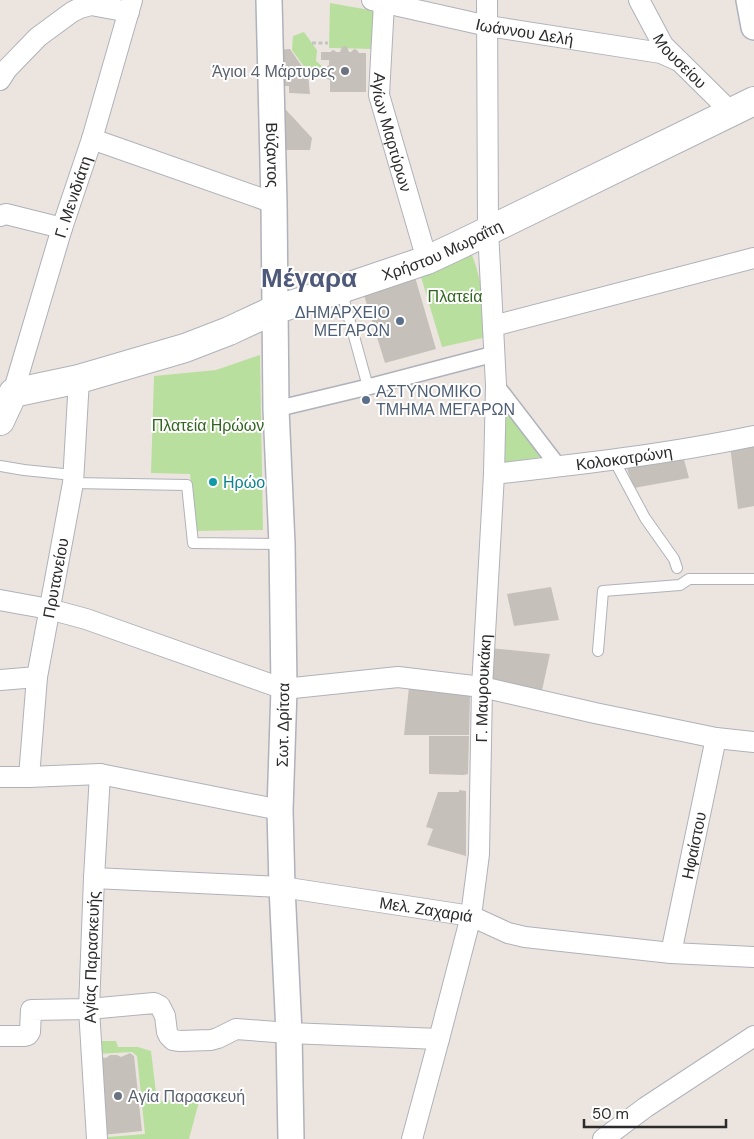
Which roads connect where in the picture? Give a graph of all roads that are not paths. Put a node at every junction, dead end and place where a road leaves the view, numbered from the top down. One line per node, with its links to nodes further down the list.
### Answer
1 (269, 0): 14 (street, Βύζαντος)
2 (487, 0): 8 (street, Γ. Μαυρουκάκη)
3 (639, 0): 10 (street, Μουσείου)
4 (749, 0): 9 (street)
5 (378, 1): 8 (street, Ιωάννου Δελή); 19 (street, Αγίων Μαρτύρων)
6 (88, 2): 7 (street); 11 (street)
7 (131, 6): 13 (street, Γ. Μενιδιάτη)
8 (488, 26): 10 (street, Ιωάννου Δελή); 17 (street, Γ. Μαυρουκάκη)
9 (754, 27)
10 (680, 60): 12 (street, Μουσείου)
11 (0, 80)
12 (743, 106): 17 (main road, Χρήστου Μωραΐτη)
13 (92, 139): 14 (street); 16 (street, Γ. Μενιδιάτη)
14 (274, 203): 21 (street, Βύζαντος)
15 (0, 216): 16 (street)
16 (62, 228): 27 (street, Γ. Μενιδιάτη)
17 (488, 230): 19 (main road, Χρήστου Μωραΐτη); 22 (street, Γ. Μαυρουκάκη)
18 (754, 258): 22 (street)
19 (427, 260): 20 (main road, Χρήστου Μωραΐτη)
20 (341, 289): 21 (main road, Χρήστου Μωραΐτη); 26 (lane)
21 (274, 310): 24 (main road, Χρήστου Μωραΐτη); 28 (street, Σωτ. Δρίτσα)
22 (493, 326): 23 (street, Γ. Μαυρουκάκη)
23 (494, 354): 25 (street, Γ. Μαυρουκάκη); 26 (street)
24 (79, 379): 27 (main road, Χρήστου Μωραΐτη); 35 (street, Πρυτανείου)
25 (496, 385): 33 (street); 34 (street, Γ. Μαυρουκάκη)
26 (368, 387): 28 (street)
27 (6, 395): 29 (main road)
28 (276, 409): 36 (street, Σωτ. Δρίτσα)
29 (0, 421)
30 (754, 436): 31 (street, Κολοκοτρώνη)
31 (614, 460): 33 (street, Κολοκοτρώνη); 37 (lane)
32 (0, 466): 35 (lane)
33 (559, 467): 34 (street, Κολοκοτρώνη)
34 (494, 474): 44 (street, Γ. Μαυρουκάκη)
35 (73, 479): 36 (lane); 40 (street, Πρυτανείου)
36 (282, 544): 45 (street, Σωτ. Δρίτσα)
37 (677, 568)
38 (754, 579): 41 (lane)
39 (0, 600): 40 (street)
40 (49, 609): 42 (street, Πρυτανείου); 45 (street)
41 (598, 652)
42 (37, 678): 43 (street); 50 (street, Πρυτανείου)
43 (0, 680)
44 (482, 687): 45 (street); 46 (street); 54 (street, Γ. Μαυρουκάκη)
45 (284, 689): 51 (street, Σωτ. Δρίτσα)
46 (716, 738): 47 (street); 55 (street, Ηφαίστου)
47 (754, 742)
48 (100, 774): 50 (street); 51 (street); 52 (street, Αγίας Παρασκευής)
49 (0, 777): 50 (street)
50 (28, 777)
51 (280, 810): 53 (street, Σωτ. Δρίτσα)
52 (94, 878): 53 (street, Μελ. Ζαχαριά); 57 (street, Αγίας Παρασκευής)
53 (282, 886): 54 (street, Μελ. Ζαχαριά); 58 (street, Σωτ. Δρίτσα)
54 (471, 916): 55 (street, Μελ. Ζαχαριά); 61 (street, Γ. Μαυρουκάκη)
55 (672, 953): 56 (street, Μελ. Ζαχαριά)
56 (754, 957)
57 (89, 1009): 58 (street); 59 (street); 63 (street, Αγίας Παρασκευής)
58 (289, 1033): 61 (street); 64 (street, Σωτ. Δρίτσα)
59 (0, 1036)
60 (754, 1036): 62 (street)
61 (440, 1039): 65 (street, Γ. Μαυρουκάκη)
62 (606, 1138)
63 (97, 1139)
64 (291, 1139)
65 (412, 1139)

